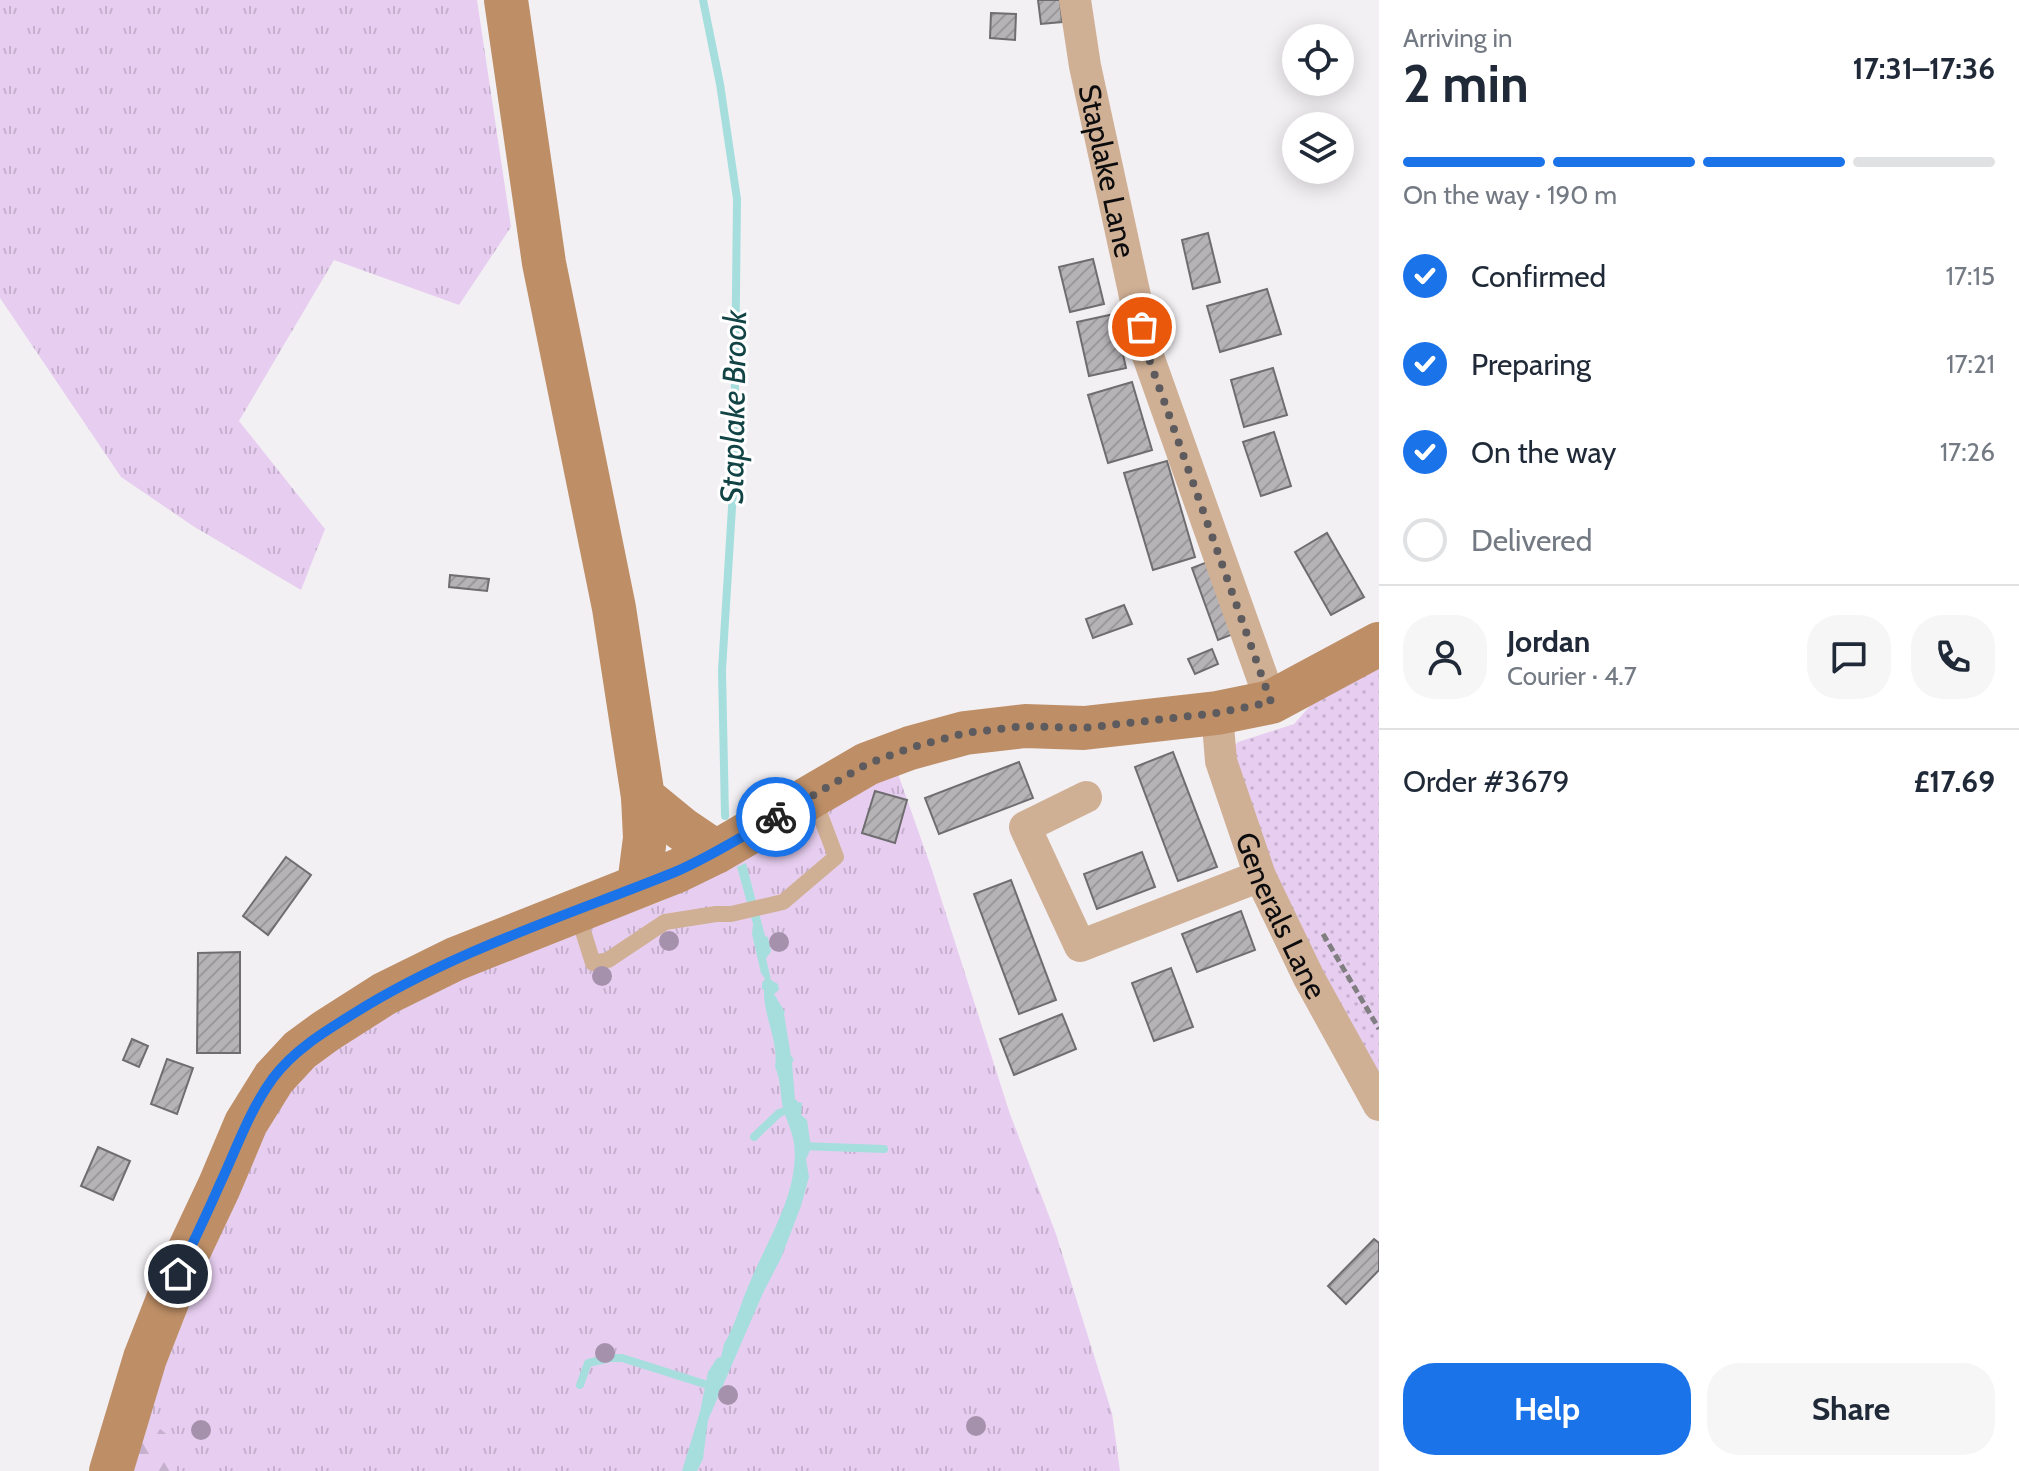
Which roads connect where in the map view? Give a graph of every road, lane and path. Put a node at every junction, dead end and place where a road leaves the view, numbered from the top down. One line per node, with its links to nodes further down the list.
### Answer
1 (506, 0): 7 (street)
2 (1075, 0): 4 (street, Staplake Lane)
3 (1379, 644): 4 (street)
4 (1271, 702): 5 (street)
5 (1217, 713): 6 (street); 10 (street, Generals Lane)
6 (813, 795): 9 (street); 12 (lane)
7 (643, 797): 9 (street); 11 (street)
8 (1086, 797): 10 (street)
9 (716, 852): 11 (street)
10 (1260, 876): 13 (street, Generals Lane)
11 (639, 885): 12 (street)
12 (577, 910): 14 (street)
13 (1379, 1105)
14 (111, 1471)

